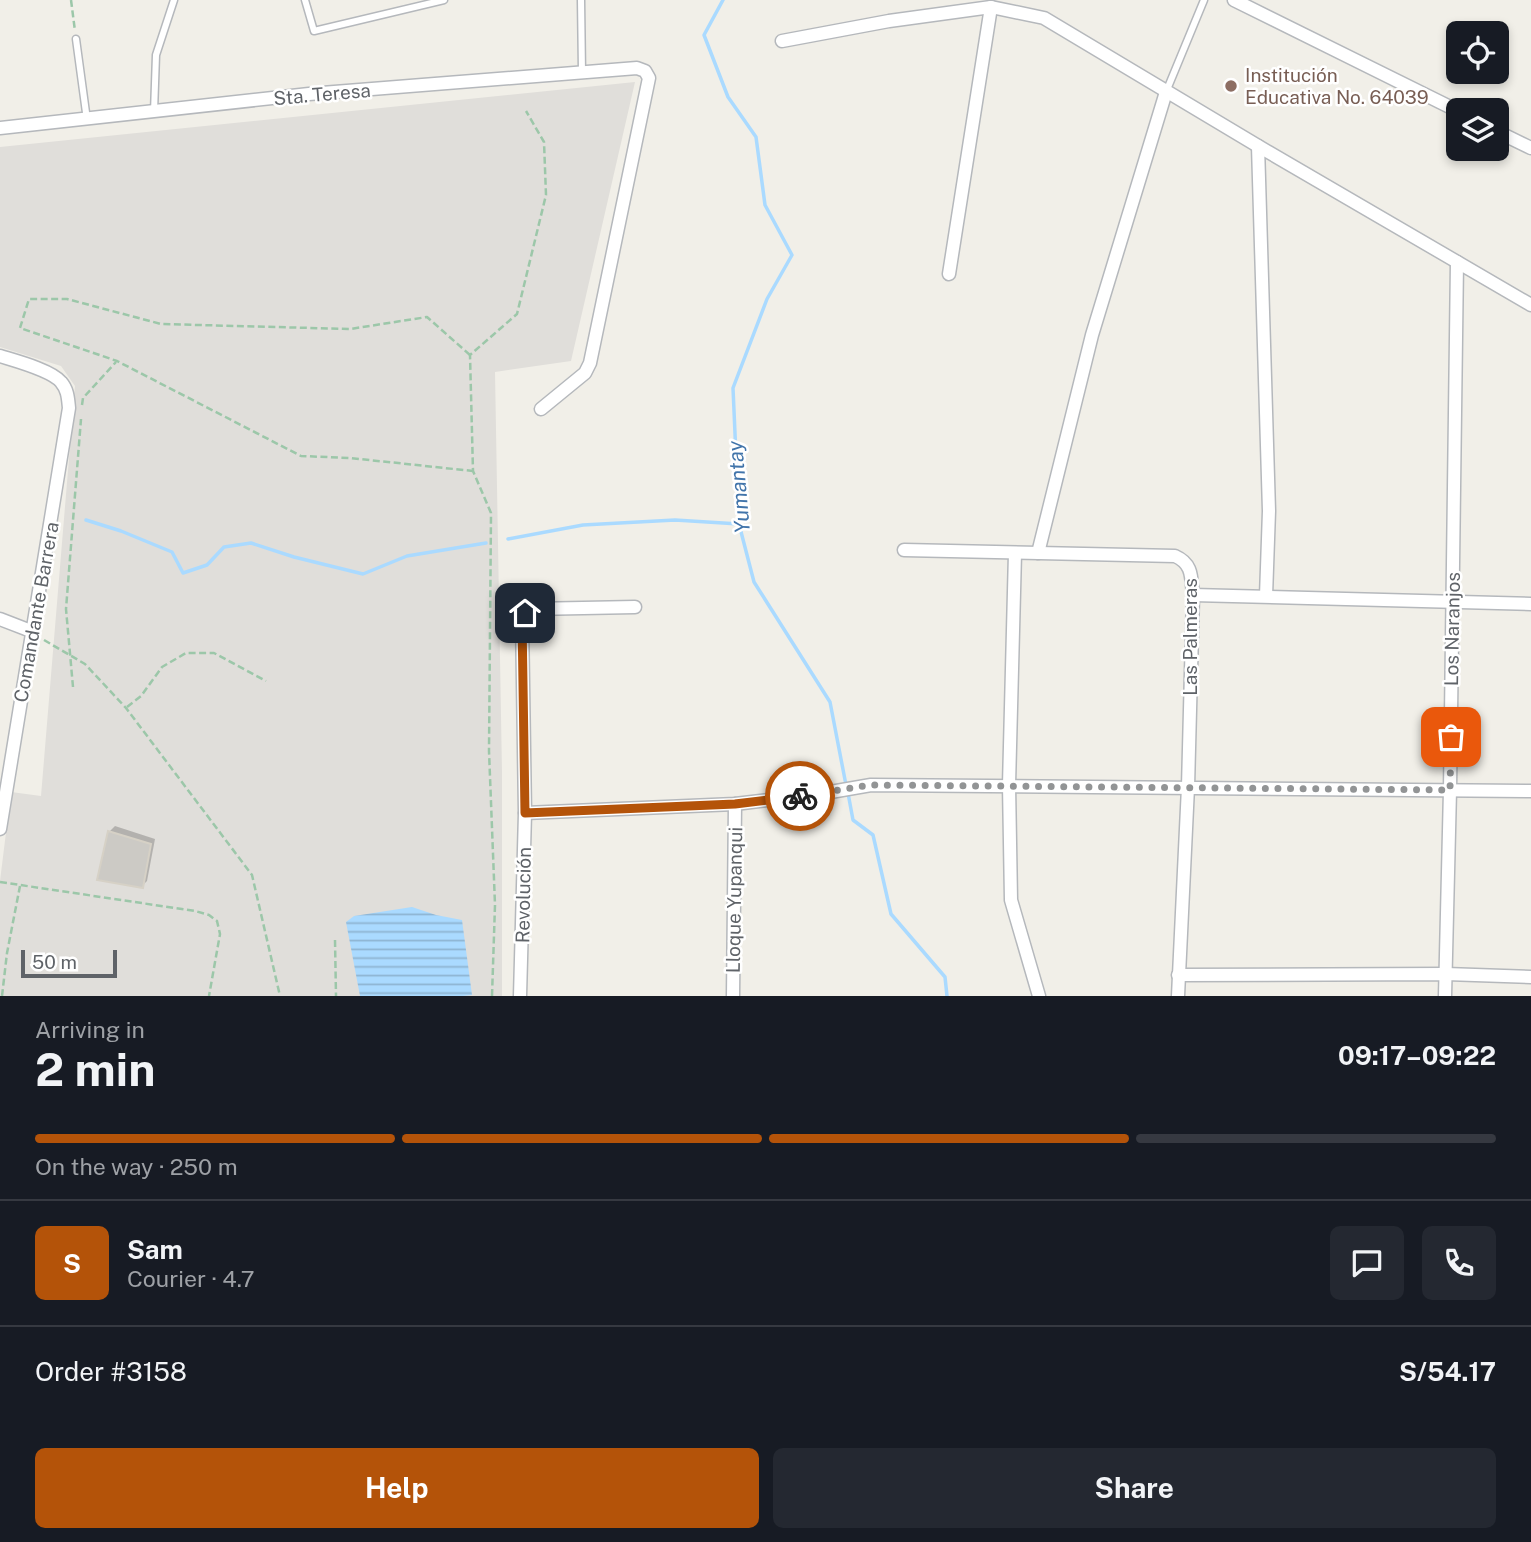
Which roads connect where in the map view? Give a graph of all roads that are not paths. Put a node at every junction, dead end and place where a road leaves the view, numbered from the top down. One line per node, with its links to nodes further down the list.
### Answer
1 (174, 0): 13 (lane)
2 (305, 0): 3 (lane)
3 (444, 0)
4 (581, 0): 10 (lane)
5 (1204, 0): 11 (lane)
6 (1234, 0): 12 (street)
7 (988, 4): 9 (street); 11 (street); 20 (street)
8 (76, 39): 14 (lane)
9 (782, 41)
10 (582, 72): 13 (street, Sta. Teresa); 23 (street, Sta. Teresa)
11 (1166, 92): 17 (street); 26 (street)
12 (1446, 105)
13 (154, 111): 14 (street, Sta. Teresa)
14 (87, 120): 15 (street, Sta. Teresa)
15 (0, 128)
16 (1509, 137): 18 (street)
17 (1258, 146): 19 (street); 28 (street)
18 (1531, 148)
19 (1457, 262): 21 (street); 29 (street, Los Naranjos)
20 (949, 274)
21 (1531, 305)
22 (0, 356): 33 (street, Comandante Barrera)
23 (541, 409)
24 (904, 550): 25 (street, Las Palmeras)
25 (1015, 553): 26 (street, Las Palmeras); 34 (street)
26 (1038, 553): 27 (street, Las Palmeras)
27 (1193, 595): 28 (street); 35 (street, Las Palmeras)
28 (1266, 596): 29 (street)
29 (1452, 602): 30 (street); 36 (street, Los Naranjos)
30 (1531, 604)
31 (635, 607): 39 (street, Revolución)
32 (0, 620): 33 (street)
33 (32, 631): 40 (street, Comandante Barrera)
34 (1009, 785): 35 (street); 38 (street); 46 (street)
35 (1188, 788): 36 (street); 42 (street, Las Palmeras)
36 (1450, 790): 37 (street); 41 (street, Los Naranjos)
37 (1531, 791)
38 (735, 804): 39 (street); 45 (street, Lloque Yupanqui)
39 (525, 813): 44 (street, Revolución)
40 (0, 830)
41 (1446, 974): 42 (street); 43 (street); 48 (street, Los Naranjos)
42 (1178, 975): 47 (street, Las Palmeras)
43 (1531, 977)
44 (520, 996)
45 (733, 996)
46 (1039, 996)
47 (1178, 996)
48 (1445, 996)

